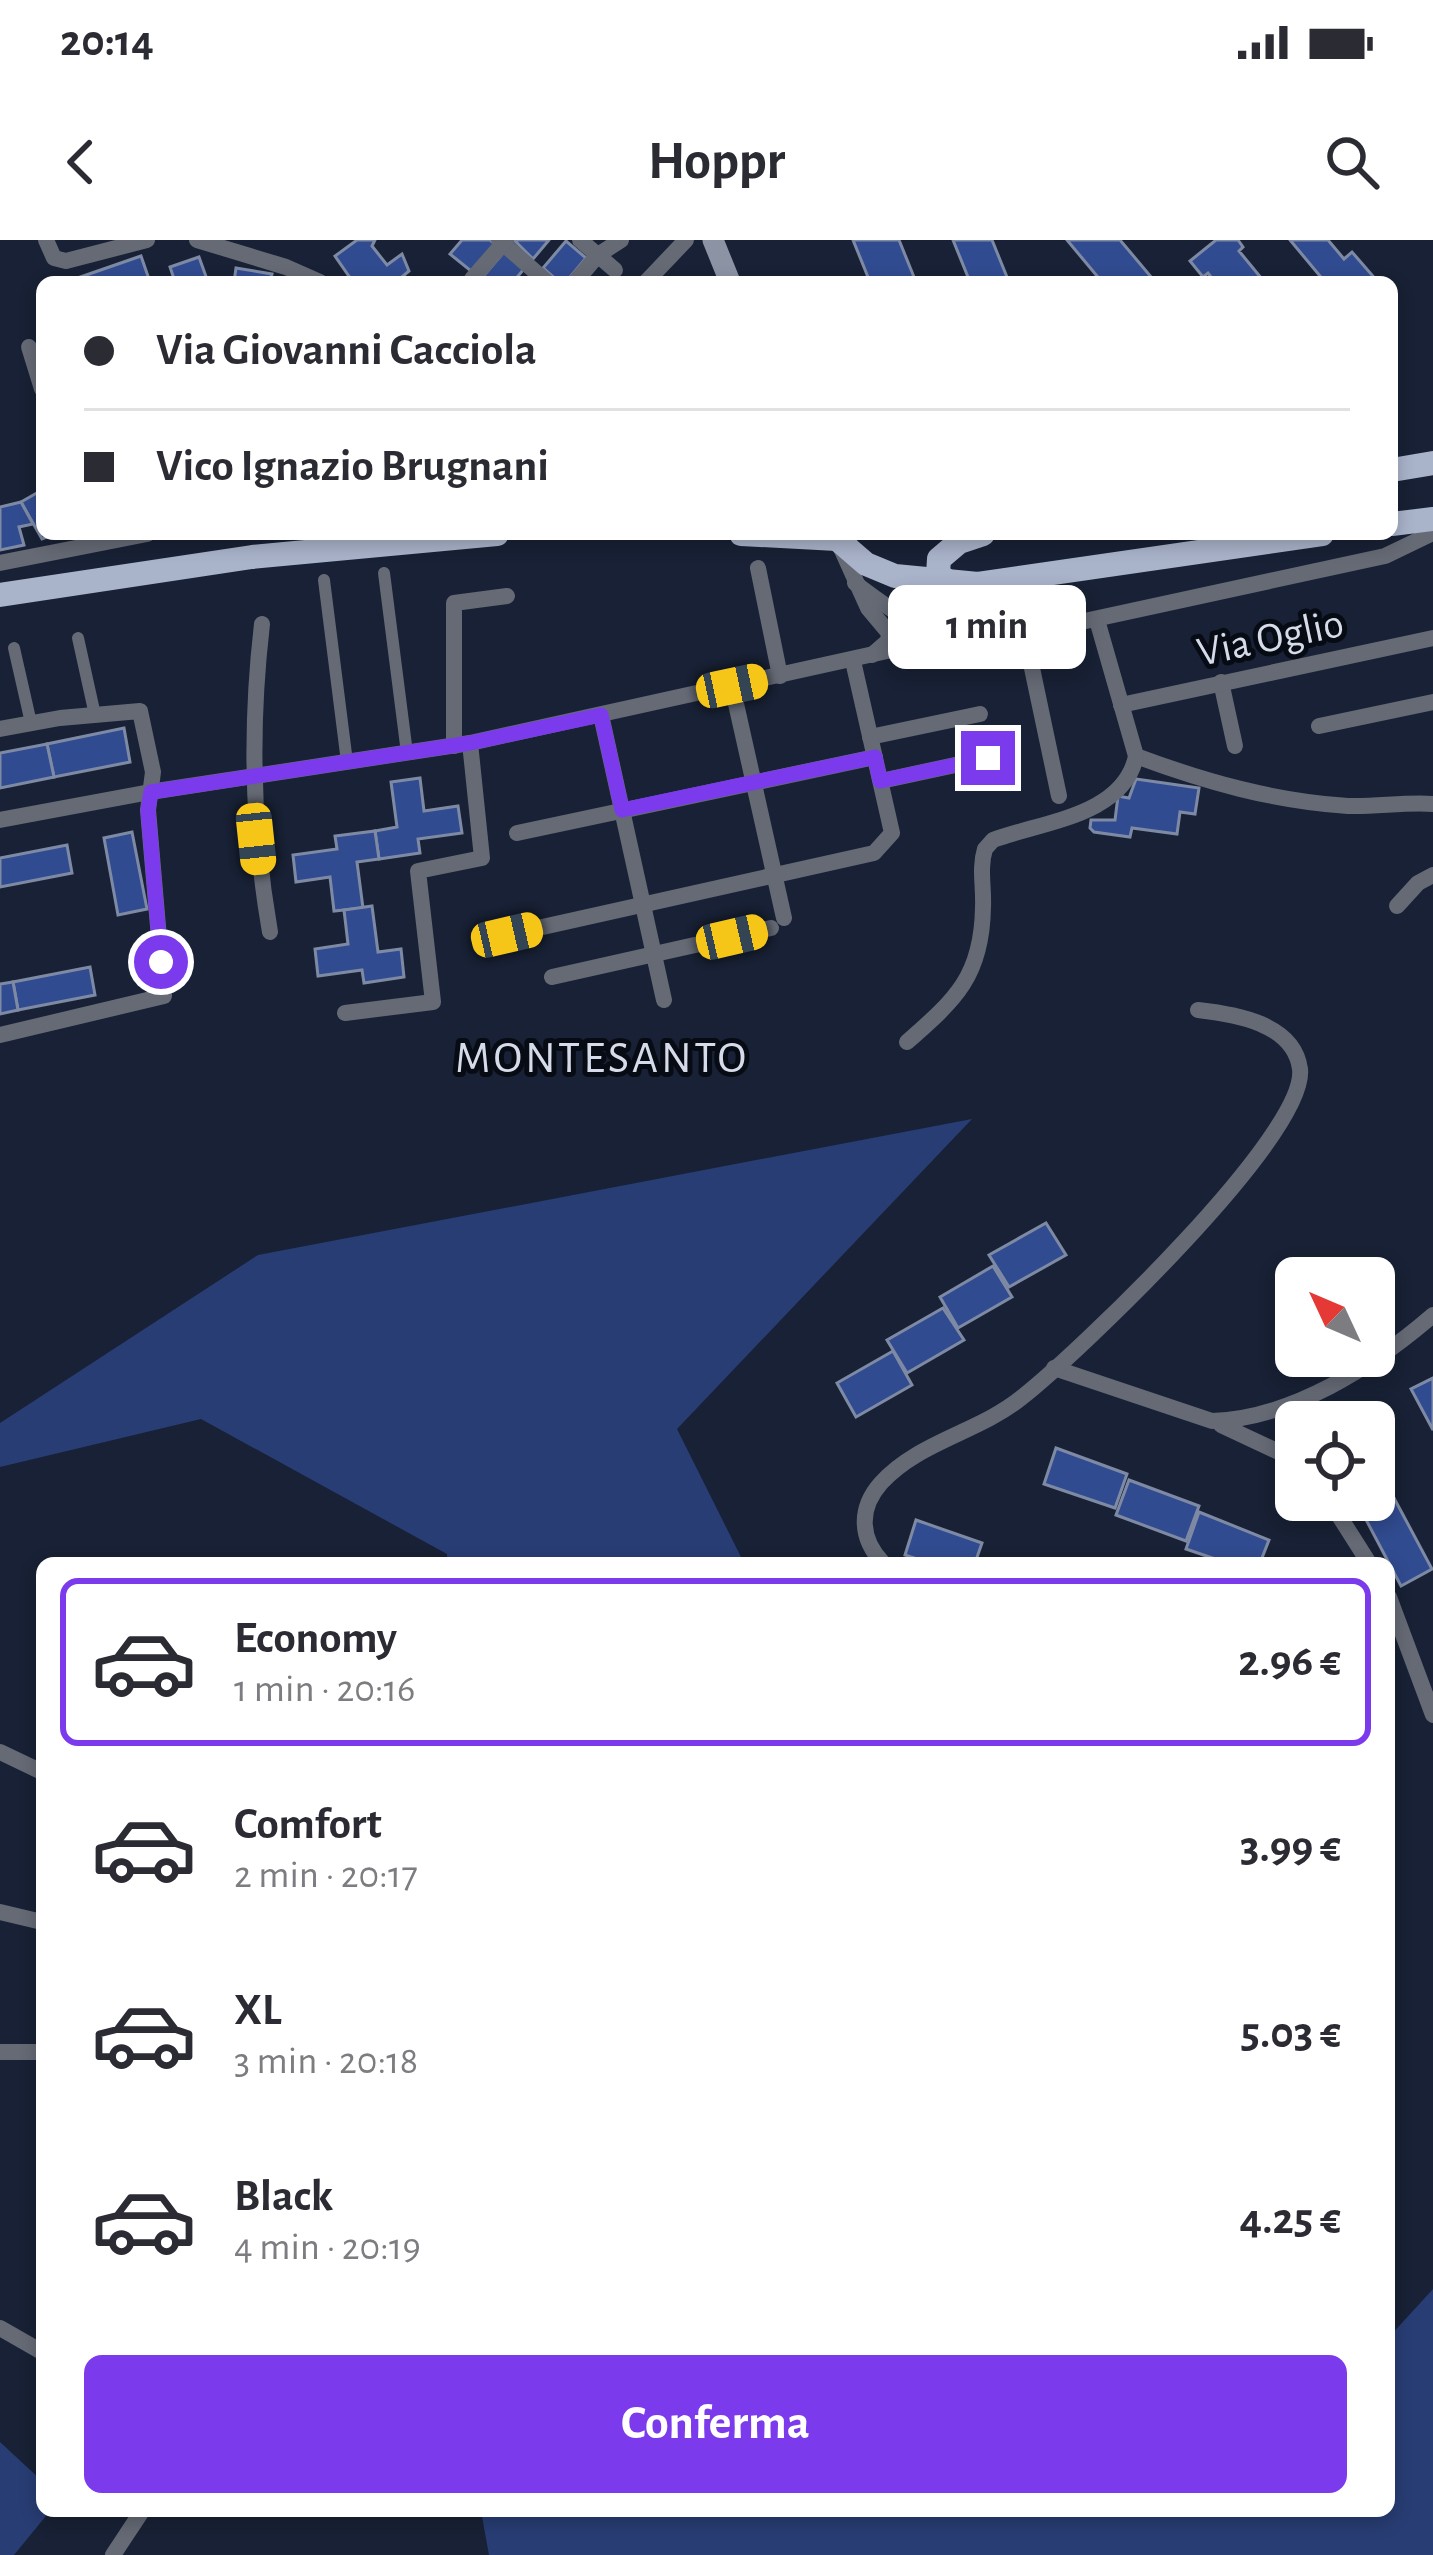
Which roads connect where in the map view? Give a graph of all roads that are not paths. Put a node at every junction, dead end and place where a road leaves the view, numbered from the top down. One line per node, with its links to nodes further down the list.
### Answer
1 (46, 240): 2 (street)
2 (147, 240)
3 (197, 240): 11 (street)
4 (580, 240): 9 (street)
5 (621, 240): 9 (street)
6 (686, 240): 15 (street)
7 (713, 240): 16 (main road)
8 (502, 241): 12 (street); 13 (street)
9 (598, 255): 10 (street); 14 (street)
10 (615, 270)
11 (285, 274)
12 (474, 276)
13 (540, 276)
14 (580, 276)
15 (652, 276)
16 (728, 276)
17 (28, 347): 18 (street)
18 (36, 370)
19 (1433, 463): 20 (main road)
20 (1398, 469)
21 (1433, 519): 22 (main road)
22 (1398, 523)
23 (1433, 533): 38 (street)
24 (93, 540): 30 (street)
25 (436, 540): 36 (main road)
26 (841, 540): 34 (street)
27 (844, 540): 35 (main road)
28 (964, 540): 35 (main road)
29 (1283, 540): 35 (main road)
30 (0, 563)
31 (758, 568): 46 (street)
32 (384, 574): 60 (street)
33 (324, 580): 64 (street)
34 (855, 583): 42 (street); 45 (street)
35 (952, 584)
36 (0, 595)
37 (507, 596): 58 (street)
38 (1097, 620): 40 (street); 50 (street)
39 (262, 624): 65 (street)
40 (1025, 634): 42 (street); 69 (street)
41 (77, 638): 52 (street)
42 (946, 638): 45 (street)
43 (1433, 638): 47 (street, Via Oglio)
44 (14, 647): 54 (street)
45 (862, 658): 46 (street); 57 (street)
46 (780, 676): 48 (street)
47 (1220, 682): 50 (street, Via Oglio); 59 (street)
48 (732, 686): 53 (street); 67 (street)
49 (1433, 702): 55 (street)
50 (1121, 705): 61 (street)
51 (980, 714): 57 (street)
52 (95, 715): 54 (street); 68 (street)
53 (601, 715): 58 (street); 71 (street)
54 (31, 723): 56 (street)
55 (1319, 727)
56 (0, 729)
57 (871, 737): 62 (street)
58 (462, 745): 60 (street); 84 (street)
59 (1235, 746)
60 (407, 753): 64 (street)
61 (1136, 756): 70 (street); 86 (street)
62 (875, 757): 66 (street); 67 (street)
63 (988, 758): 66 (street)
64 (347, 763): 65 (street)
65 (254, 777): 68 (street); 78 (street)
66 (880, 781): 74 (street)
67 (754, 782): 71 (street); 74 (street)
68 (151, 792): 72 (street); 85 (street)
69 (1059, 796)
70 (1433, 804)
71 (622, 810): 73 (street); 76 (street)
72 (0, 820)
73 (517, 832)
74 (775, 875): 76 (street); 80 (street)
75 (1433, 875): 77 (street)
76 (643, 905): 79 (street); 80 (street)
77 (1397, 906)
78 (270, 932)
79 (507, 935)
80 (654, 954): 81 (street); 82 (street)
81 (552, 977)
82 (664, 1000)
83 (1198, 1010): 88 (street)
84 (345, 1013)
85 (0, 1035)
86 (907, 1042)
87 (1433, 1315): 89 (street)
88 (1054, 1368): 91 (street); 94 (street)
89 (1298, 1401)
90 (1275, 1409): 91 (street)
91 (1212, 1421): 92 (street)
92 (1275, 1450)
93 (1342, 1521): 95 (street)
94 (880, 1557)
95 (1365, 1557)
96 (1395, 1613): 97 (street)
97 (1433, 1714)
98 (0, 1752): 99 (street)
99 (36, 1769)
100 (0, 1912): 101 (street)
101 (36, 1921)
102 (0, 2052): 103 (street)
103 (36, 2052)
104 (0, 2328): 105 (street)
105 (36, 2349)
106 (138, 2517): 107 (street)
107 (113, 2555)

